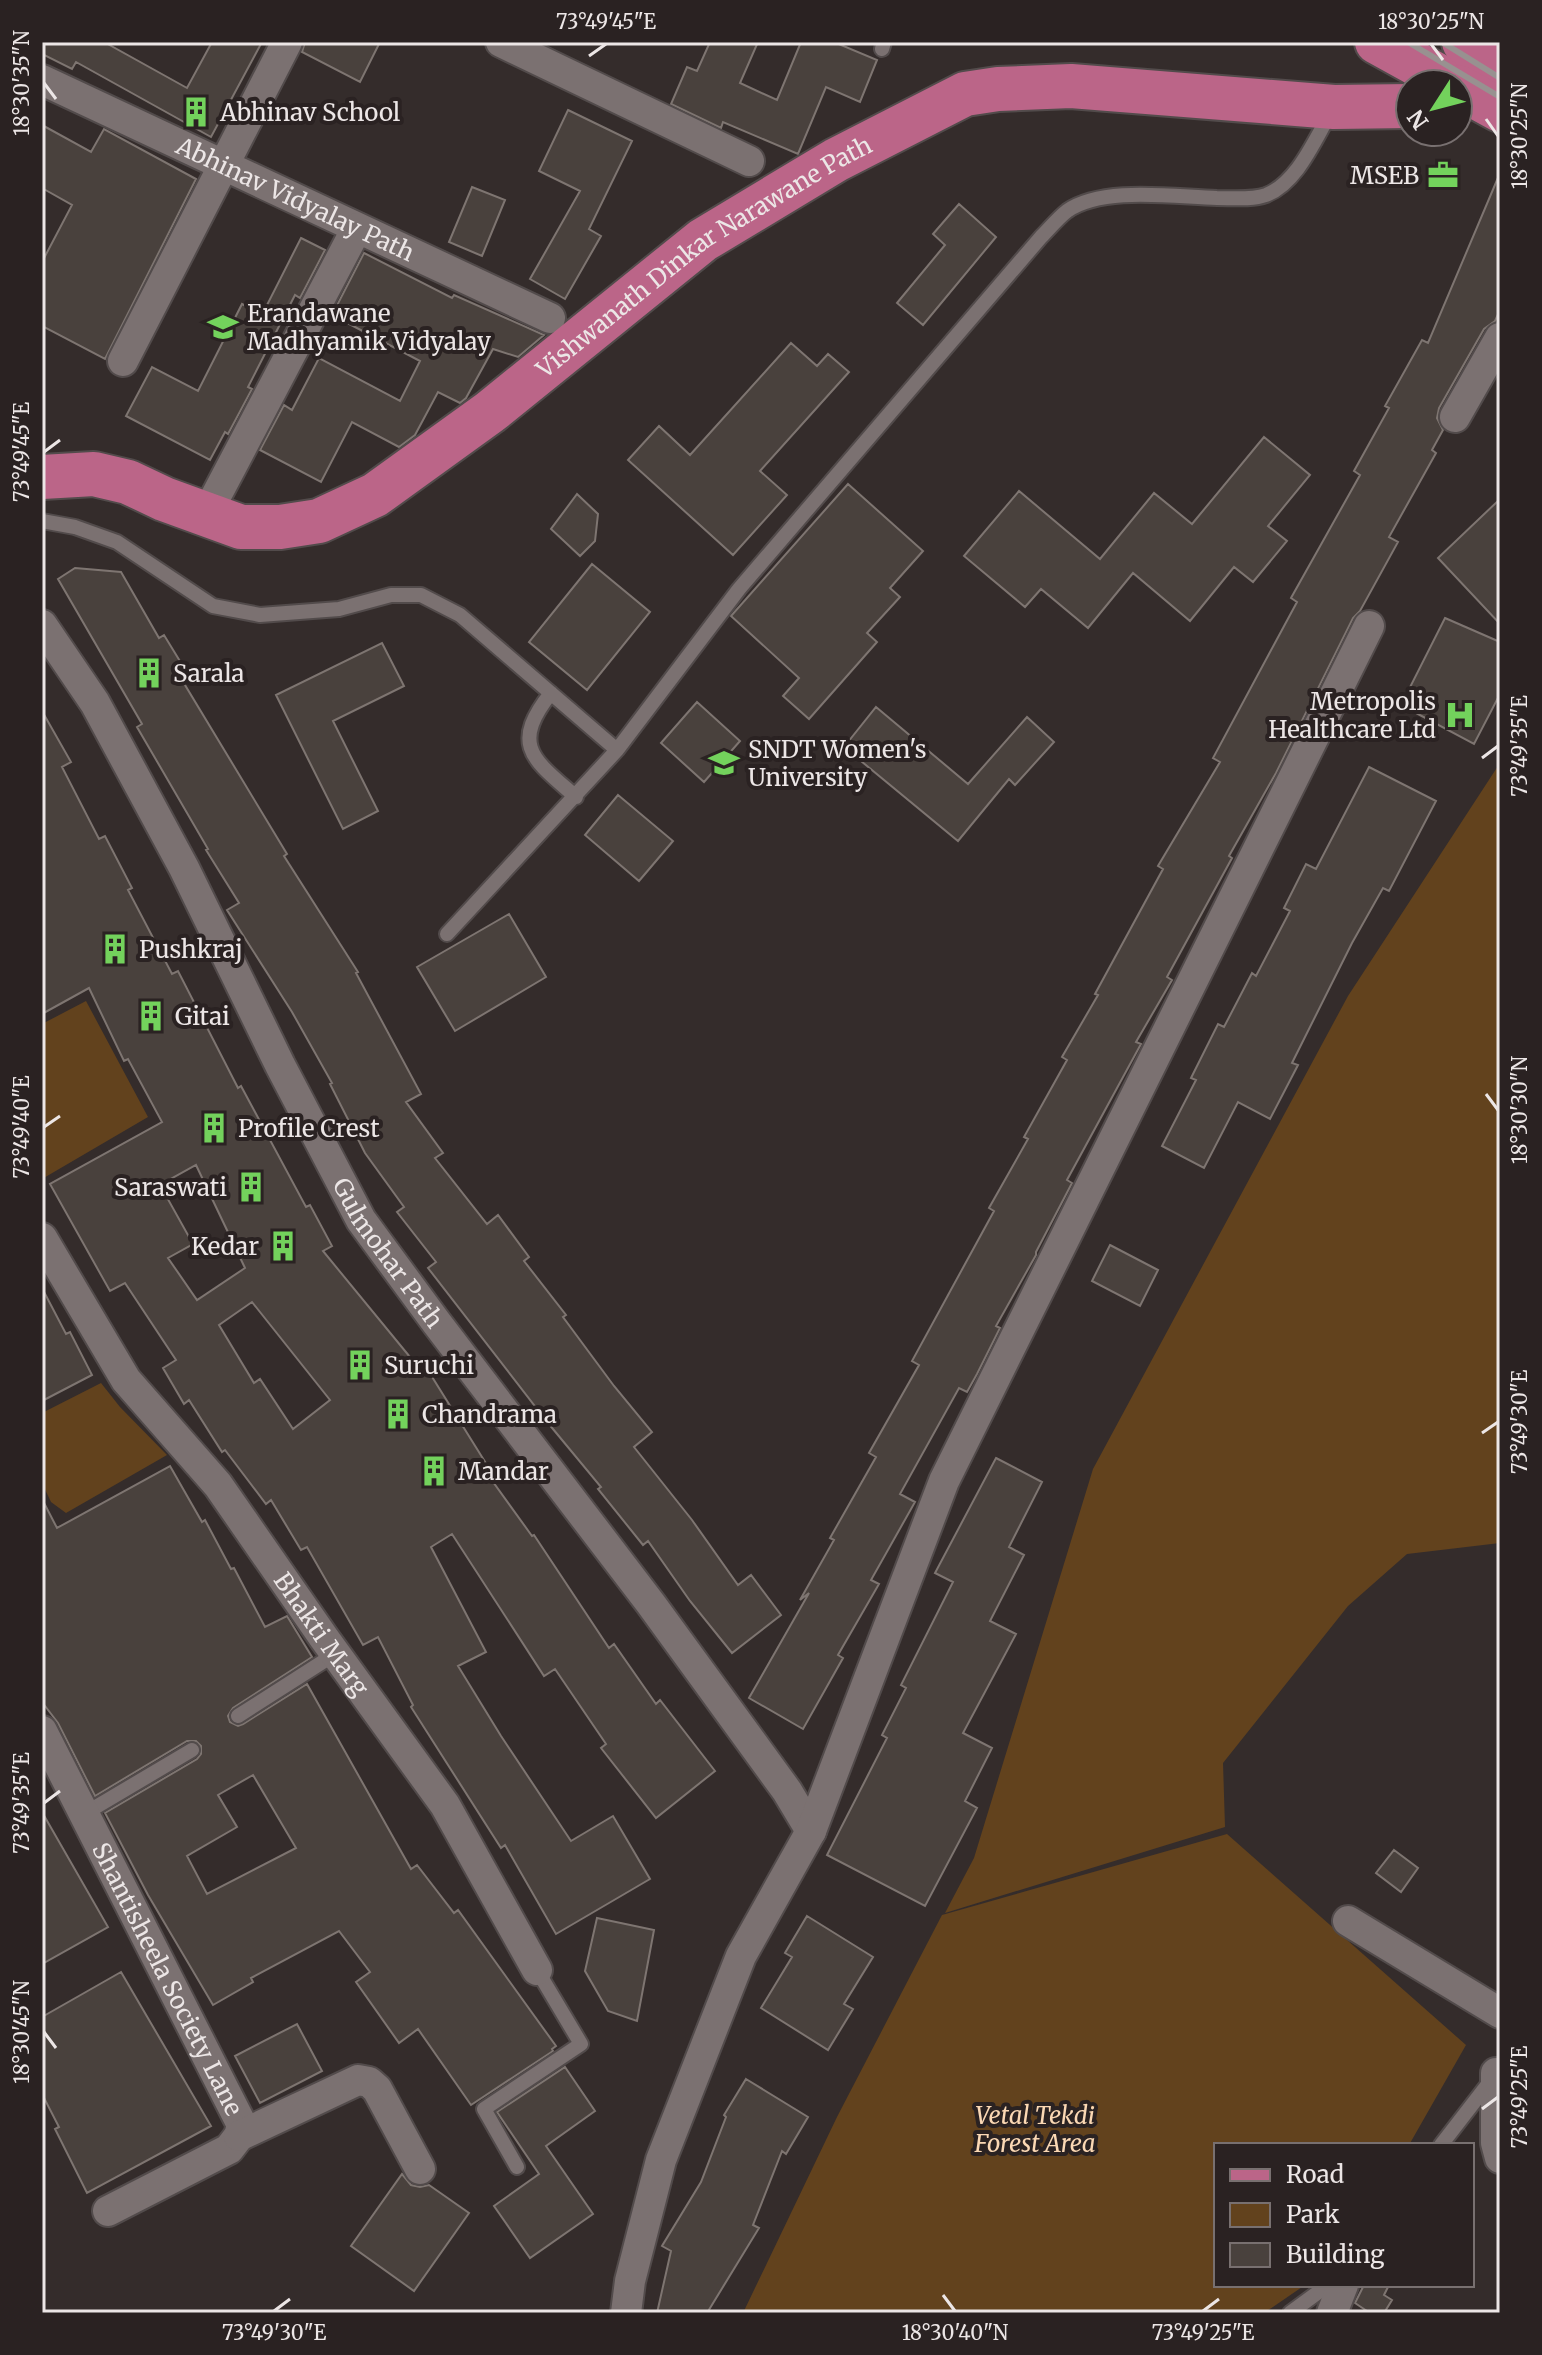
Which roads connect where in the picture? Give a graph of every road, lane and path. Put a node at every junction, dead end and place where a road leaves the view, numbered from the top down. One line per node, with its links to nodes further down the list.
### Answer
1 (287, 42): 10 (street)
2 (501, 42): 9 (street)
3 (1377, 42): 6 (main road)
4 (1464, 42): 6 (main road)
5 (42, 80): 10 (street, Abhinav Vidyalay Path)
6 (1477, 94)
7 (1394, 106): 8 (main road, Vishwanath Dinkar Narawane Path)
8 (1334, 107): 17 (main road, Vishwanath Dinkar Narawane Path); 22 (lane)
9 (749, 161)
10 (224, 165): 11 (street, Abhinav Vidyalay Path); 14 (street)
11 (357, 228): 12 (street, Abhinav Vidyalay Path); 17 (street)
12 (550, 318)
13 (1500, 338): 15 (street)
14 (123, 361)
15 (1455, 417)
16 (42, 477): 17 (main road, Vishwanath Dinkar Narawane Path)
17 (206, 515)
18 (42, 521): 21 (lane)
19 (42, 625): 31 (street, Gulmohar Path)
20 (1369, 626): 31 (street)
21 (551, 693): 22 (lane); 23 (lane)
22 (617, 750): 23 (lane)
23 (576, 797): 24 (lane)
24 (447, 934)
25 (42, 1238): 26 (street, Bhakti Marg)
26 (335, 1654): 27 (lane); 33 (street, Bhakti Marg)
27 (238, 1716)
28 (42, 1731): 30 (street, Shantisheela Society Lane)
29 (192, 1750): 30 (lane)
30 (84, 1814): 36 (street, Shantisheela Society Lane)
31 (811, 1831): 44 (street)
32 (1348, 1921): 34 (street)
33 (537, 1970): 39 (lane, Bhakti Marg)
34 (1500, 2013)
35 (1498, 2071): 37 (lane); 38 (street)
36 (239, 2136): 40 (street); 41 (street, Shantisheela Society Lane)
37 (1443, 2143)
38 (1500, 2158)
39 (517, 2167)
40 (420, 2169)
41 (108, 2211)
42 (1325, 2287): 45 (lane)
43 (1342, 2287): 46 (street)
44 (626, 2313)
45 (1290, 2313)
46 (1332, 2313)

